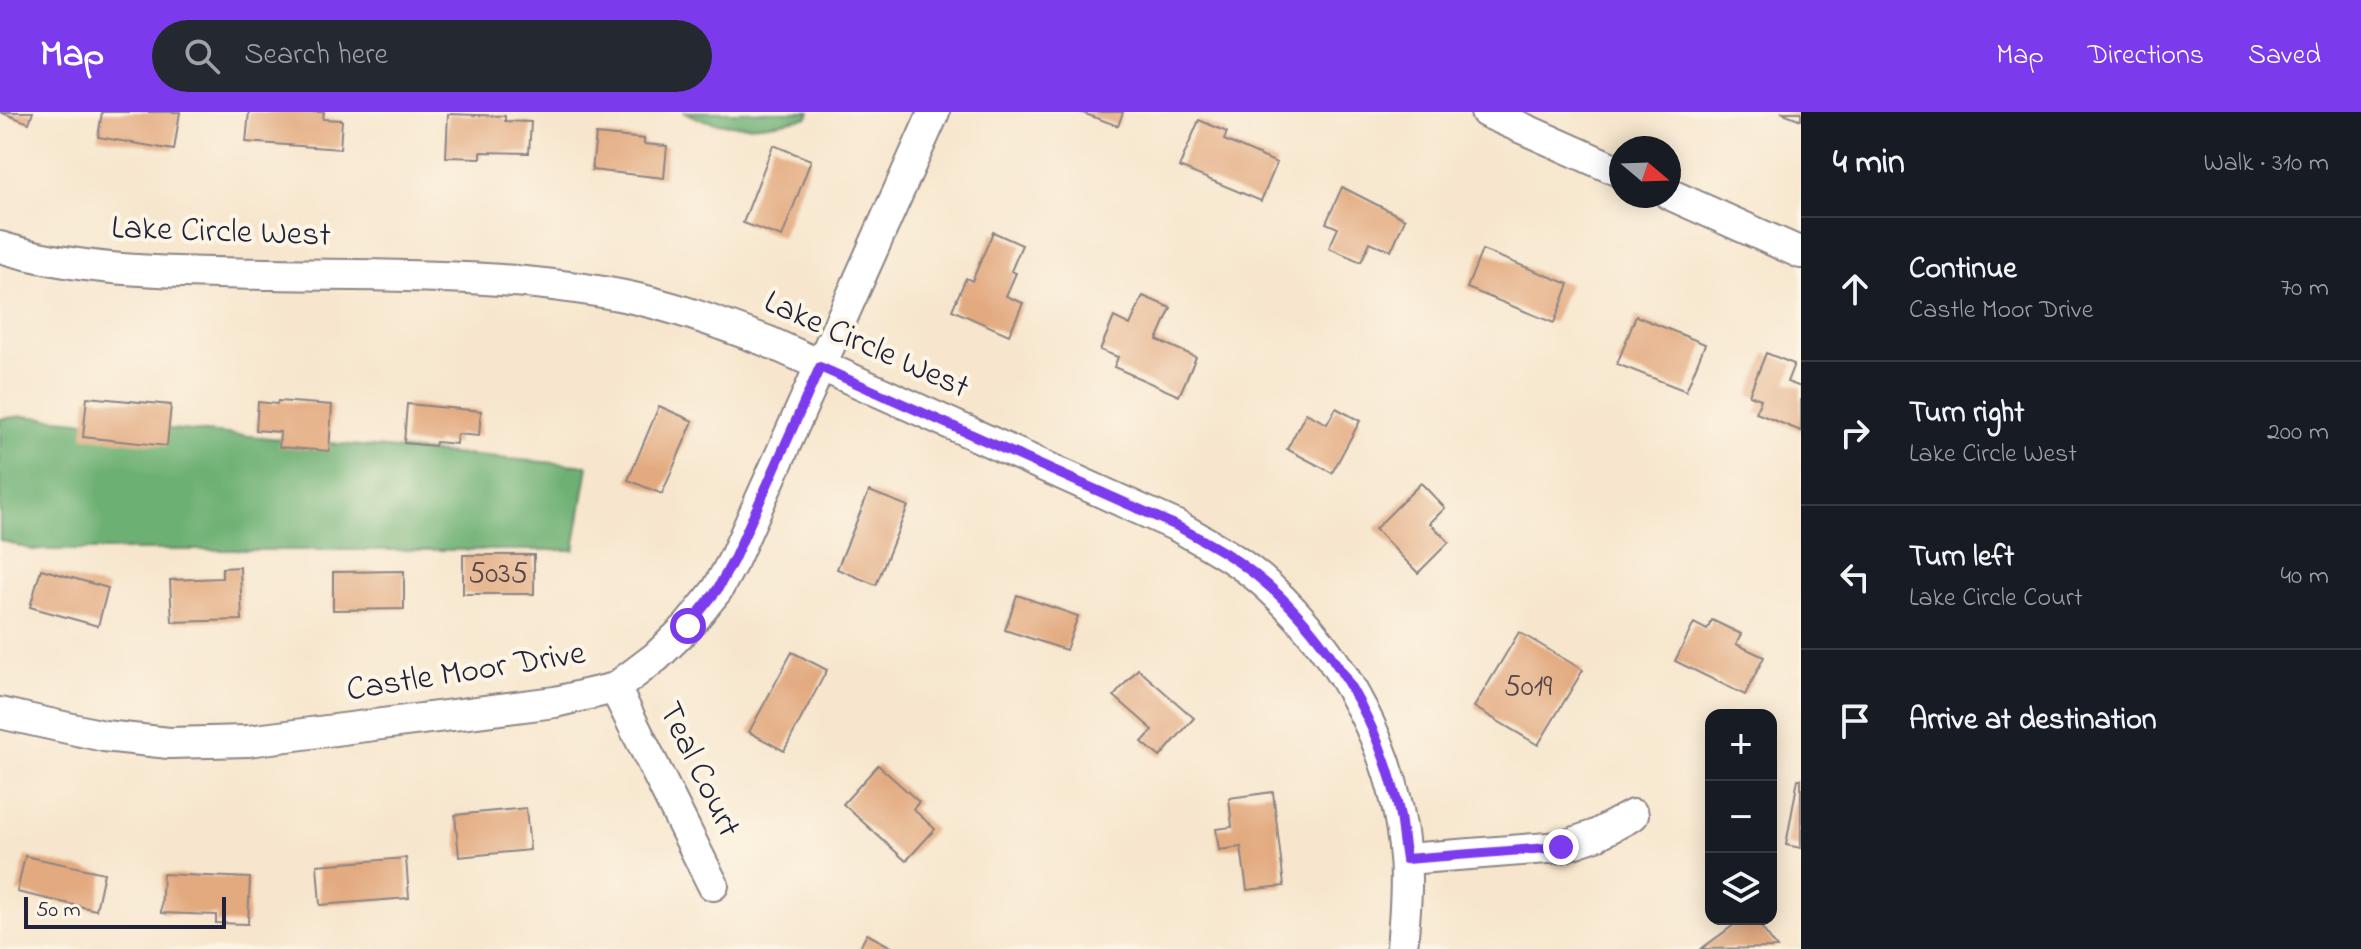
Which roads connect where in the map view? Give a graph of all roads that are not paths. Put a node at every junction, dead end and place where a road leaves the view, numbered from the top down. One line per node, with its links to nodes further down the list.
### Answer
1 (934, 112): 7 (street, Castle Moor Drive)
2 (1486, 112): 3 (street)
3 (1609, 167)
4 (1681, 199): 6 (street)
5 (0, 247): 7 (street, Lake Circle West)
6 (1801, 253)
7 (820, 367): 8 (street, Castle Moor Drive); 11 (street, Lake Circle West)
8 (615, 688): 9 (street, Castle Moor Drive); 12 (street, Teal Court)
9 (0, 713)
10 (1633, 815): 11 (street)
11 (1406, 859): 13 (street, Lake Circle West)
12 (713, 885)
13 (1402, 949)

